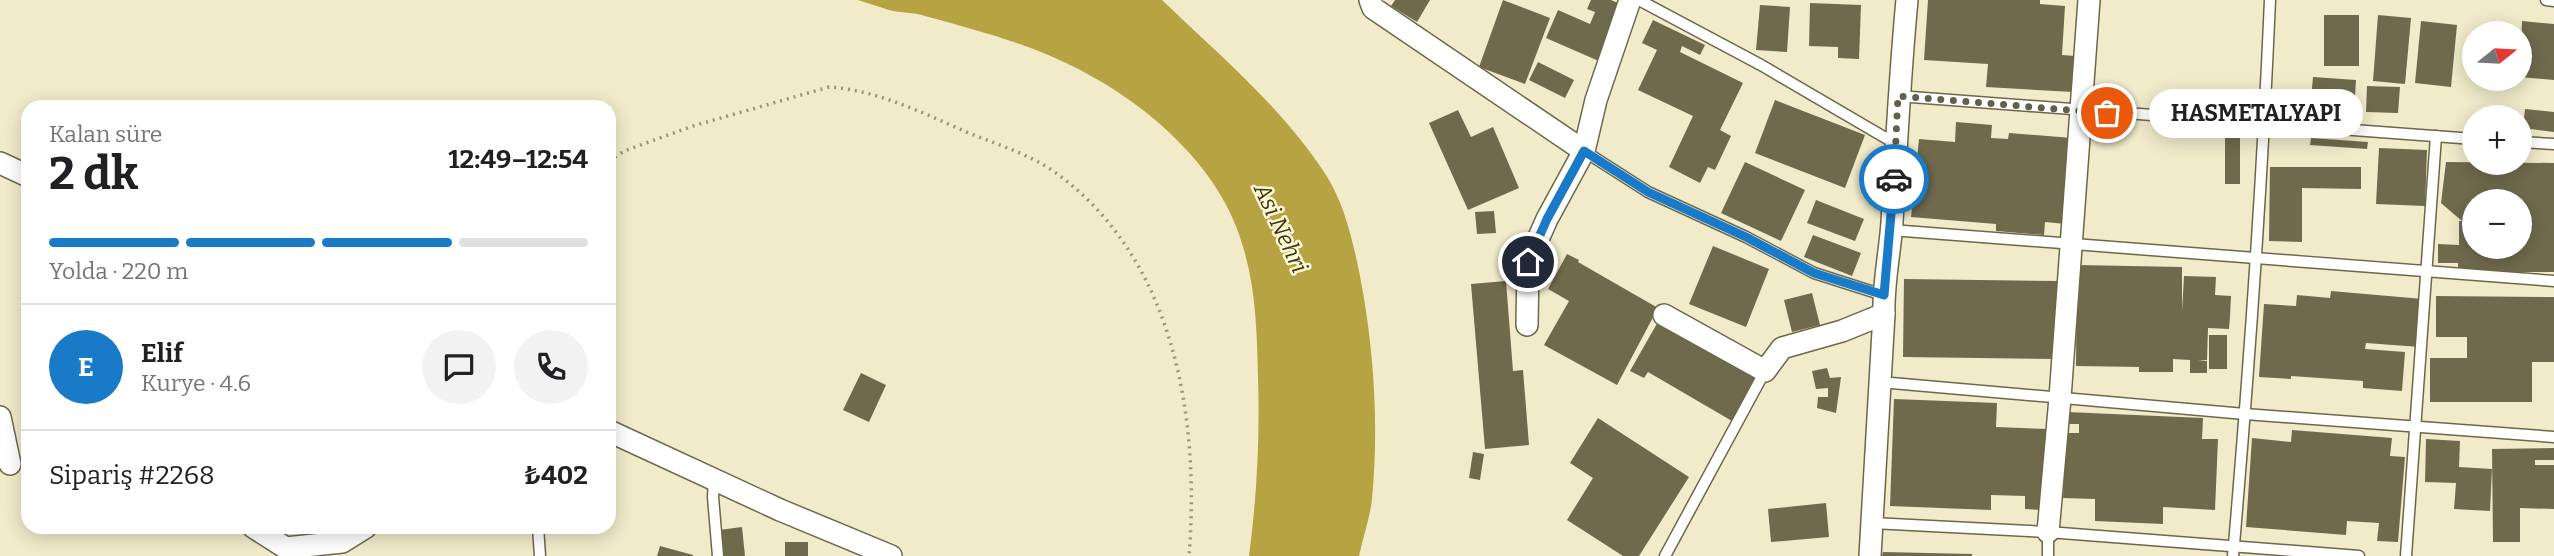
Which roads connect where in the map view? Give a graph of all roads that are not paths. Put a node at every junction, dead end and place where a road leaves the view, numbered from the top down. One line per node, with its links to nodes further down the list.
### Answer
1 (1370, 0): 17 (street)
2 (1630, 0): 17 (street)
3 (1639, 0): 15 (lane)
4 (1907, 0): 9 (street)
5 (2089, 0): 10 (street)
6 (2270, 0): 11 (lane)
7 (2546, 0): 8 (lane)
8 (2554, 1)
9 (1898, 96): 10 (lane); 15 (street)
10 (2081, 111): 11 (lane); 21 (street)
11 (2265, 125): 12 (lane); 22 (lane)
12 (2436, 136): 13 (lane); 23 (lane)
13 (2462, 138)
14 (2532, 143): 16 (lane)
15 (1896, 144): 20 (street)
16 (2554, 144)
17 (1584, 151): 25 (lane); 27 (street)
18 (0, 163): 19 (street)
19 (21, 173)
20 (1891, 230): 21 (lane); 25 (street)
21 (2072, 245): 22 (lane); 30 (street)
22 (2255, 258): 23 (lane); 31 (lane)
23 (2428, 272): 24 (lane); 33 (lane)
24 (2554, 281)
25 (1884, 305): 28 (street); 29 (street)
26 (1664, 315): 28 (street)
27 (1527, 325)
28 (1765, 371): 48 (lane)
29 (1880, 382): 30 (lane); 38 (street)
30 (2060, 398): 31 (lane); 39 (street)
31 (2245, 414): 33 (lane); 43 (lane)
32 (0, 417): 36 (street)
33 (2416, 427): 35 (lane); 52 (lane)
34 (616, 433): 37 (street)
35 (2554, 437)
36 (13, 466)
37 (714, 480): 46 (lane); 47 (street)
38 (1872, 523): 39 (lane); 49 (street)
39 (2048, 532): 43 (lane); 50 (lane)
40 (262, 534): 44 (street)
41 (355, 534): 44 (street)
42 (538, 534): 45 (lane)
43 (2233, 550): 51 (lane)
44 (288, 553)
45 (540, 556)
46 (718, 556)
47 (891, 556)
48 (1665, 556)
49 (1870, 556)
50 (2048, 556)
51 (2359, 556)
52 (2406, 556)

